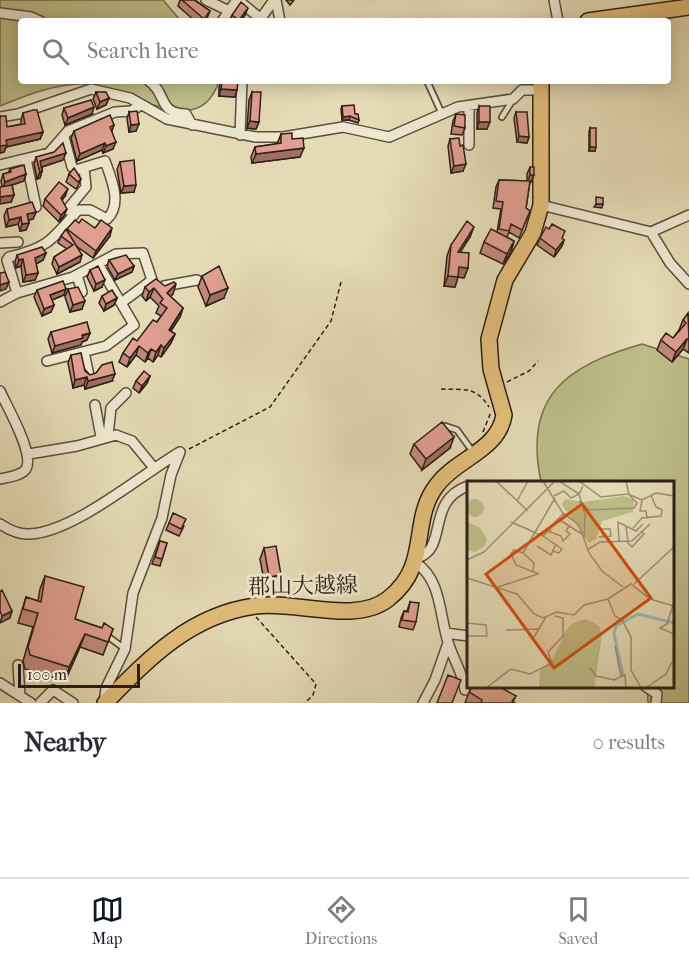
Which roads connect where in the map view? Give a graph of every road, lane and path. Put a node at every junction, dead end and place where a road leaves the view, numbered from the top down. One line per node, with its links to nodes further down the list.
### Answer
1 (206, 0): 6 (street)
2 (237, 0): 6 (street); 10 (street)
3 (275, 0): 11 (street); 12 (street)
4 (554, 0): 13 (street)
5 (689, 7): 14 (main road)
6 (229, 11): 9 (street)
7 (0, 13): 8 (street)
8 (33, 18)
9 (224, 18)
10 (258, 18)
11 (262, 18)
12 (279, 18)
13 (557, 18)
14 (610, 18)
15 (152, 84): 25 (street)
16 (242, 84): 26 (street)
17 (428, 84): 22 (lane)
18 (541, 85): 19 (street); 32 (main road, 郡山大越線)
19 (513, 99): 21 (street); 24 (lane)
20 (141, 105): 23 (street); 25 (street); 27 (street)
21 (469, 105): 22 (street); 28 (street)
22 (442, 114): 26 (street)
23 (0, 117)
24 (502, 117)
25 (192, 125): 26 (street)
26 (240, 135)
27 (64, 137): 29 (street); 31 (street)
28 (469, 145)
29 (26, 159): 30 (street); 33 (street)
30 (0, 165)
31 (84, 168): 34 (street); 46 (street)
32 (541, 205): 36 (street); 53 (main road, 郡山大越線)
33 (36, 207)
34 (67, 210)
35 (689, 215): 36 (street)
36 (651, 232): 44 (street)
37 (18, 242): 38 (street)
38 (0, 243)
39 (98, 264): 40 (street); 41 (street); 48 (street)
40 (77, 275): 45 (street); 46 (street)
41 (152, 280): 42 (street); 48 (street)
42 (197, 280)
43 (340, 282): 60 (path)
44 (689, 284)
45 (82, 292)
46 (17, 293): 47 (street)
47 (0, 302)
48 (121, 303): 49 (street)
49 (84, 352): 50 (street); 52 (street)
50 (47, 361)
51 (538, 361): 53 (path)
52 (89, 376)
53 (496, 386): 61 (main road, 郡山大越線)
54 (441, 389): 61 (path)
55 (0, 391): 62 (street)
56 (126, 393): 59 (street)
57 (95, 405): 59 (street)
58 (445, 426): 61 (lane)
59 (105, 436): 62 (street); 63 (street)
60 (183, 451): 63 (street); 72 (street)
61 (477, 452): 67 (main road, 郡山大越線)
62 (29, 454): 64 (street)
63 (154, 468): 66 (street)
64 (0, 479)
65 (467, 486): 67 (street)
66 (0, 524)
67 (416, 560): 68 (main road, 郡山大越線); 71 (street)
68 (249, 607): 81 (main road, 郡山大越線); 82 (path)
69 (101, 633): 72 (lane)
70 (467, 636): 71 (street)
71 (447, 638): 76 (street); 83 (street)
72 (126, 649): 81 (street)
73 (18, 665): 77 (street)
74 (0, 683): 77 (street)
75 (647, 688): 84 (street)
76 (465, 690)
77 (20, 696): 78 (street)
78 (31, 703)
79 (40, 703): 80 (street)
80 (74, 703)
81 (105, 703)
82 (305, 703)
83 (423, 703)
84 (656, 703)

